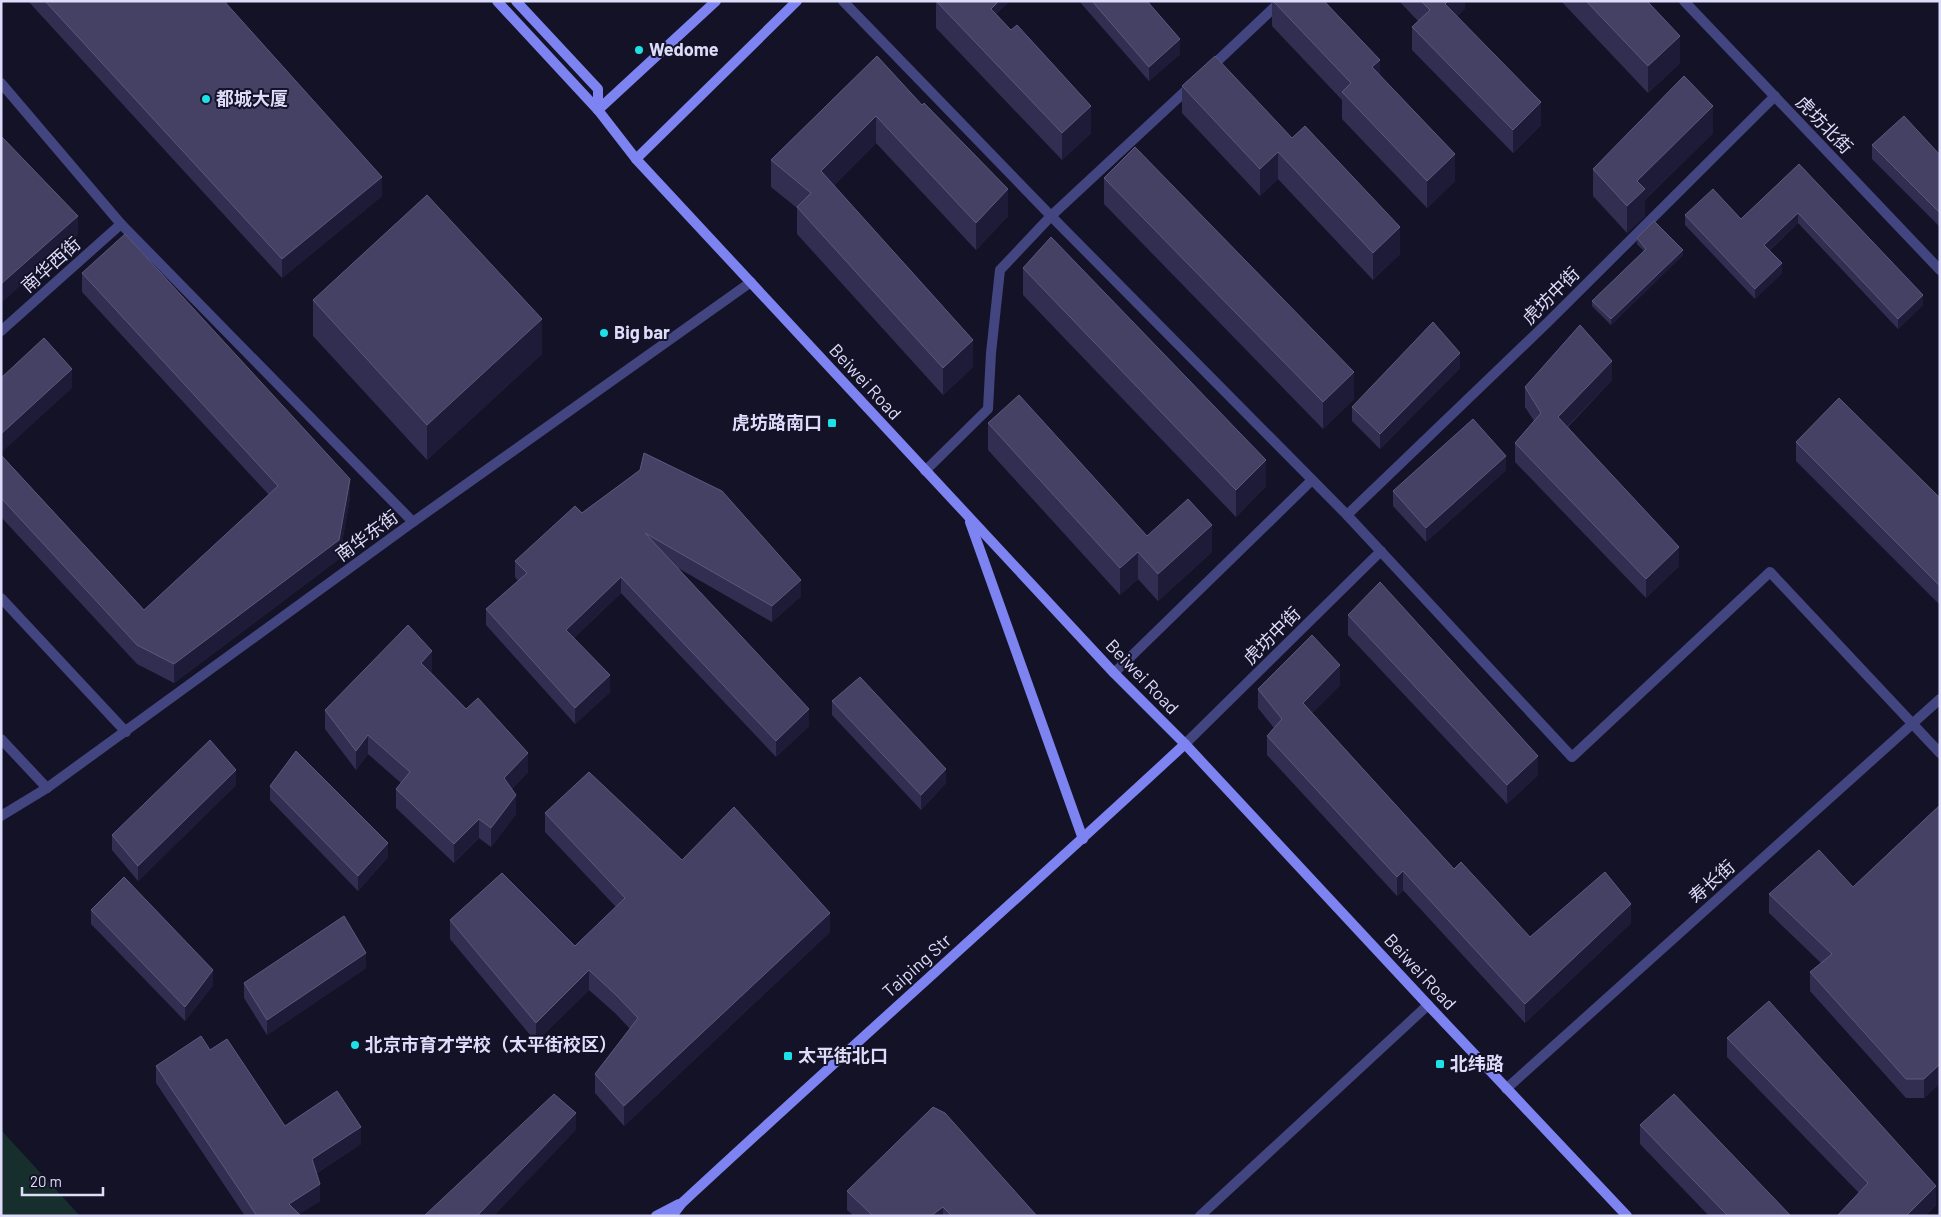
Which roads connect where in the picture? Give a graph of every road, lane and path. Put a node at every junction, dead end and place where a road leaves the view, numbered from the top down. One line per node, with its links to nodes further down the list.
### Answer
1 (496, 1): 10 (street, Beiwei Road)
2 (516, 1): 10 (street)
3 (716, 1): 10 (street)
4 (797, 1): 11 (street)
5 (843, 1): 12 (street)
6 (1281, 1): 12 (street)
7 (1684, 1): 9 (street, 虎坊北街)
8 (1, 83): 13 (street)
9 (1775, 96): 14 (street, 虎坊北街); 19 (street, 虎坊中街)
10 (598, 110): 11 (street, Beiwei Road)
11 (636, 159): 15 (street, Beiwei Road)
12 (1051, 216): 17 (street); 18 (street)
13 (122, 224): 16 (street, 南华西街); 21 (street)
14 (1940, 270)
15 (751, 282): 17 (street, Beiwei Road); 21 (street, 南华东街)
16 (1, 331)
17 (926, 471): 20 (street, Beiwei Road)
18 (1312, 480): 19 (street); 24 (street)
19 (1347, 515): 22 (street)
20 (968, 516): 24 (street, Beiwei Road); 33 (street)
21 (413, 522): 27 (street, 南华东街)
22 (1381, 552): 26 (street); 29 (street, 虎坊中街)
23 (1, 598): 27 (street)
24 (1114, 673): 29 (street, Beiwei Road)
25 (1940, 698): 26 (street, 寿长街)
26 (1912, 724): 30 (street); 35 (street, 寿长街)
27 (126, 732): 31 (street, 南华东街)
28 (1, 739): 31 (street)
29 (1186, 744): 33 (street, Taiping Str); 34 (street, Beiwei Road)
30 (1940, 754)
31 (47, 788): 32 (street, 南华东街)
32 (1, 816)
33 (1083, 839): 36 (street, Taiping Str)
34 (1428, 1005): 35 (street, Beiwei Road); 39 (street)
35 (1506, 1089): 40 (street, Beiwei Road)
36 (682, 1203): 37 (street); 38 (street, Taiping Str)
37 (656, 1216)
38 (672, 1216)
39 (1200, 1216)
40 (1627, 1216)

